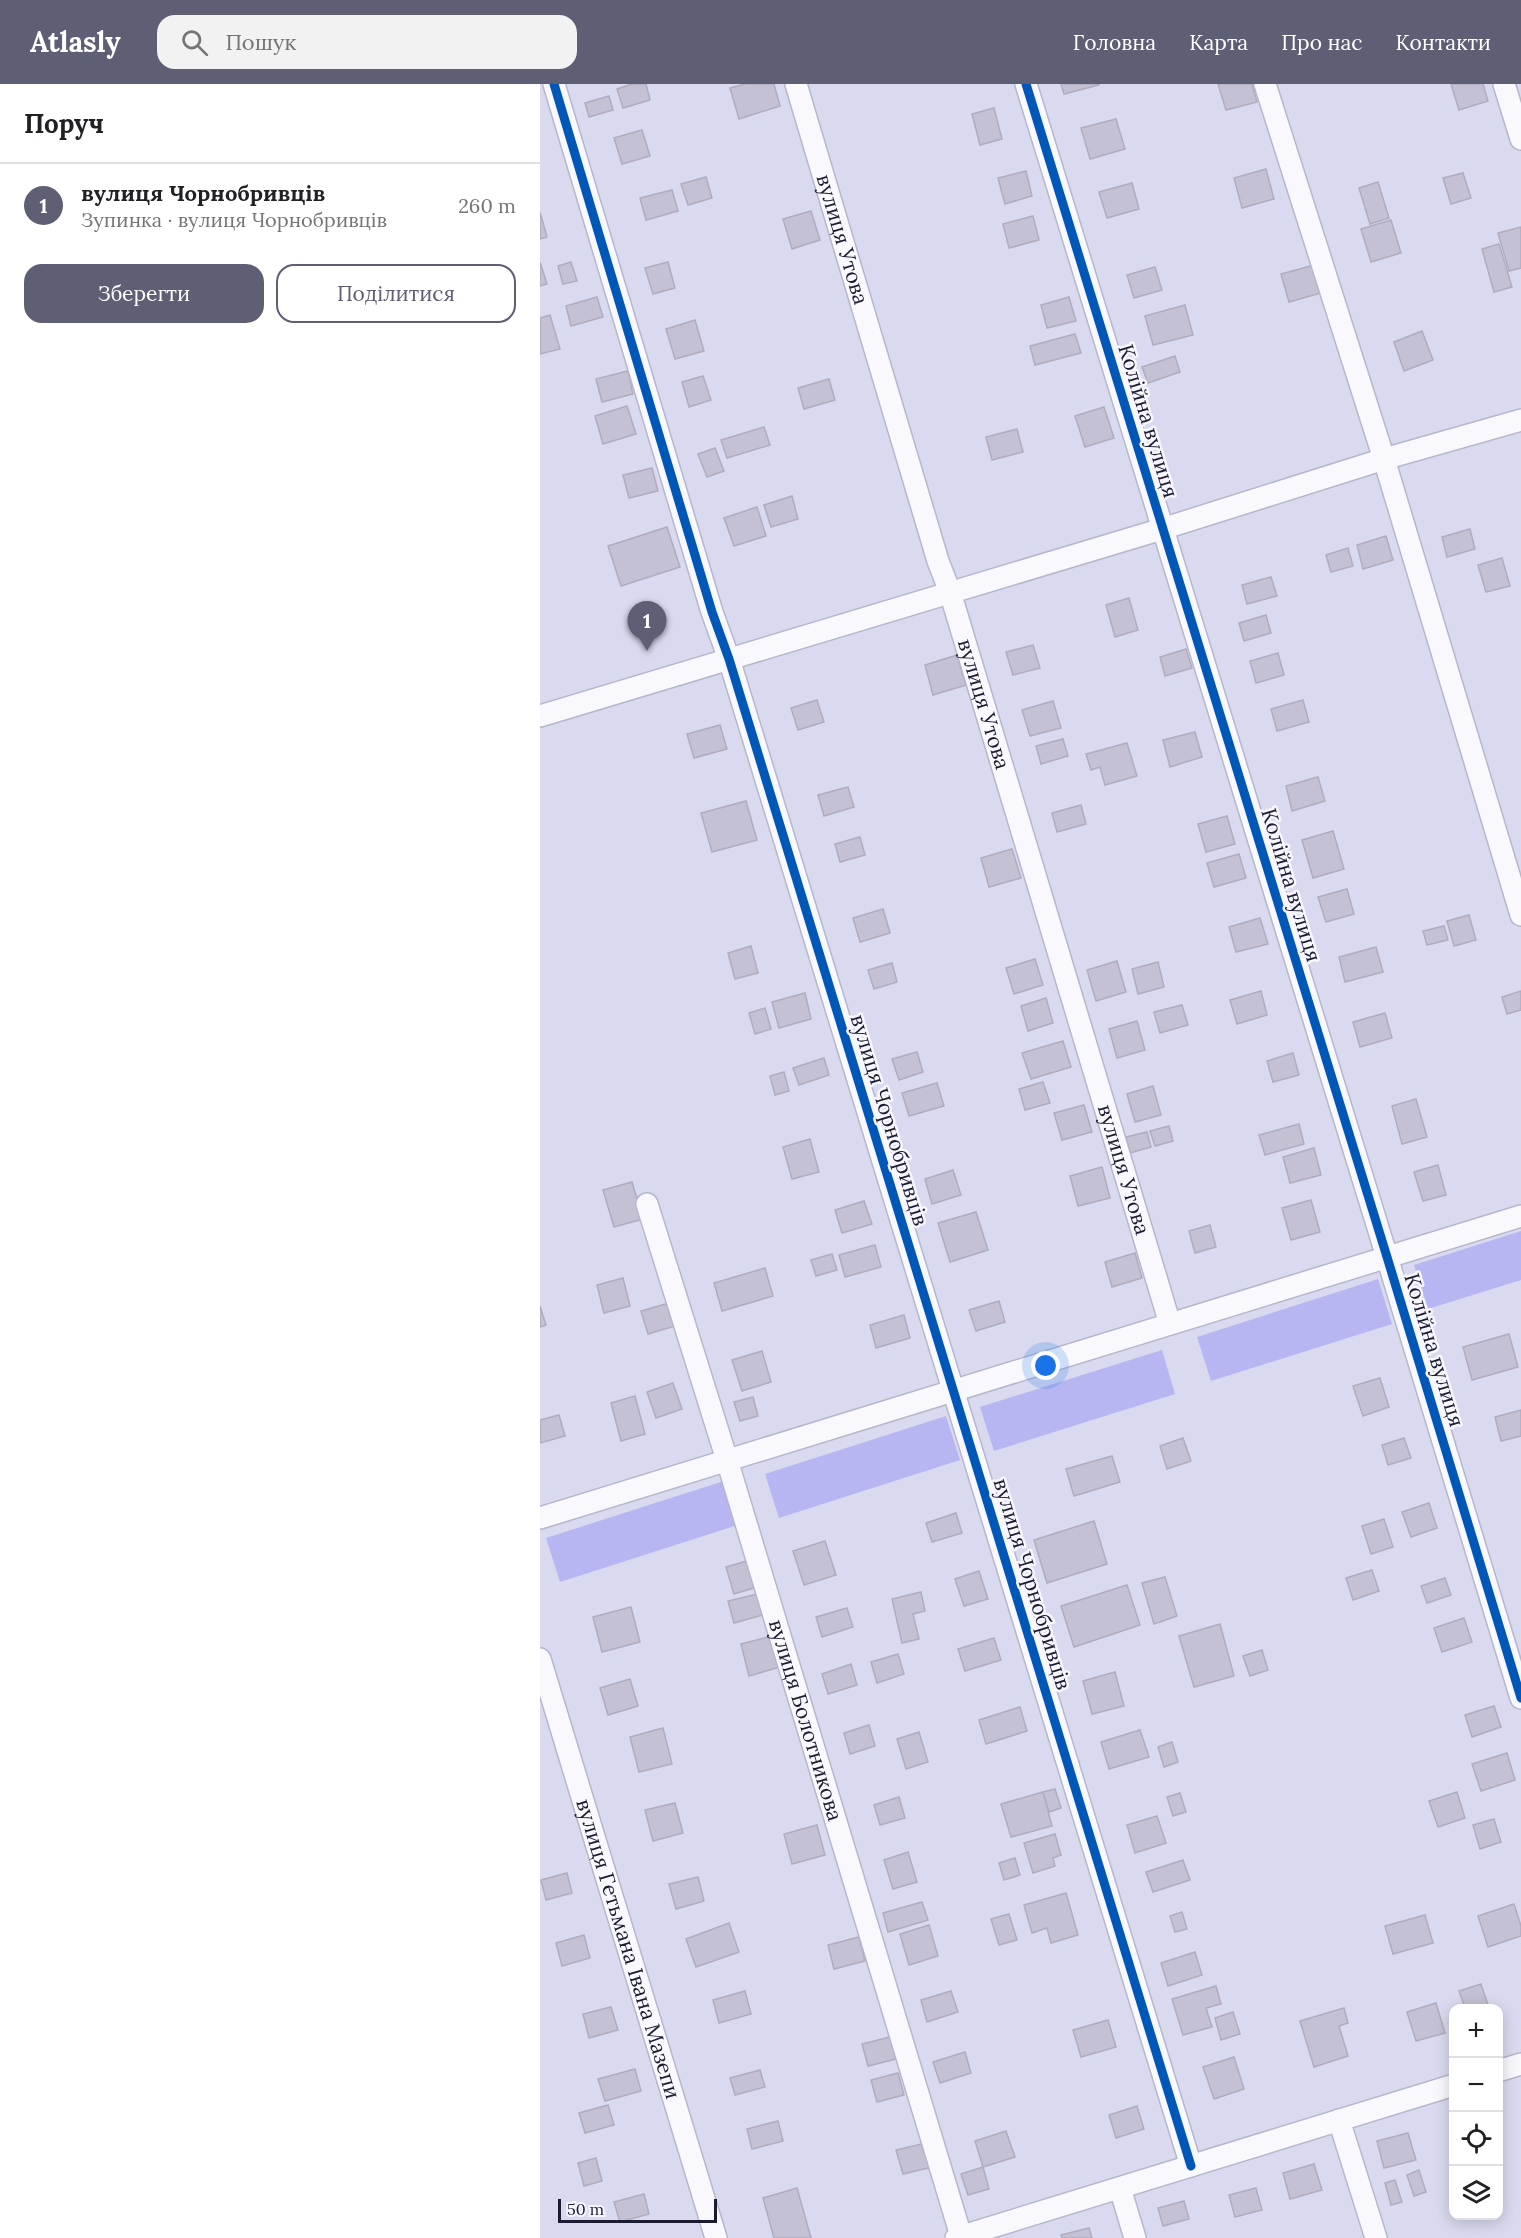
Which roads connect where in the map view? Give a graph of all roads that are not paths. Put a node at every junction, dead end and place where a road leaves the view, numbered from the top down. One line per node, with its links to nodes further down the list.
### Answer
1 (554, 84): 11 (street, вулиця Чорнобривців)
2 (796, 84): 10 (street, вулиця Утова)
3 (1026, 84): 9 (street, Колійна вулиця)
4 (1266, 84): 8 (street)
5 (1504, 84): 6 (street)
6 (1521, 139)
7 (1521, 420): 8 (street)
8 (1384, 459): 9 (street); 13 (street)
9 (1162, 529): 10 (street); 16 (street, Колійна вулиця)
10 (950, 592): 11 (street); 17 (street, вулиця Утова)
11 (729, 659): 12 (street); 18 (street, вулиця Чорнобривців)
12 (540, 716)
13 (1521, 915)
14 (647, 1204): 19 (street, вулиця Болотникова)
15 (1521, 1216): 16 (street)
16 (1388, 1257): 17 (street); 22 (street, Колійна вулиця)
17 (1170, 1324): 18 (street)
18 (954, 1390): 19 (street); 27 (street, вулиця Чорнобривців)
19 (727, 1460): 20 (street); 29 (street, вулиця Болотникова)
20 (540, 1518)
21 (540, 1659): 30 (street, вулиця Гетьмана Івана Мазепи)
22 (1521, 1698)
23 (1521, 2064): 24 (street)
24 (1503, 2069)
25 (1449, 2087): 26 (street)
26 (1339, 2120): 27 (street); 32 (street)
27 (1191, 2166): 28 (street)
28 (1120, 2188): 29 (street); 31 (street)
29 (959, 2237)
30 (716, 2238)
31 (1135, 2238)
32 (1376, 2238)

